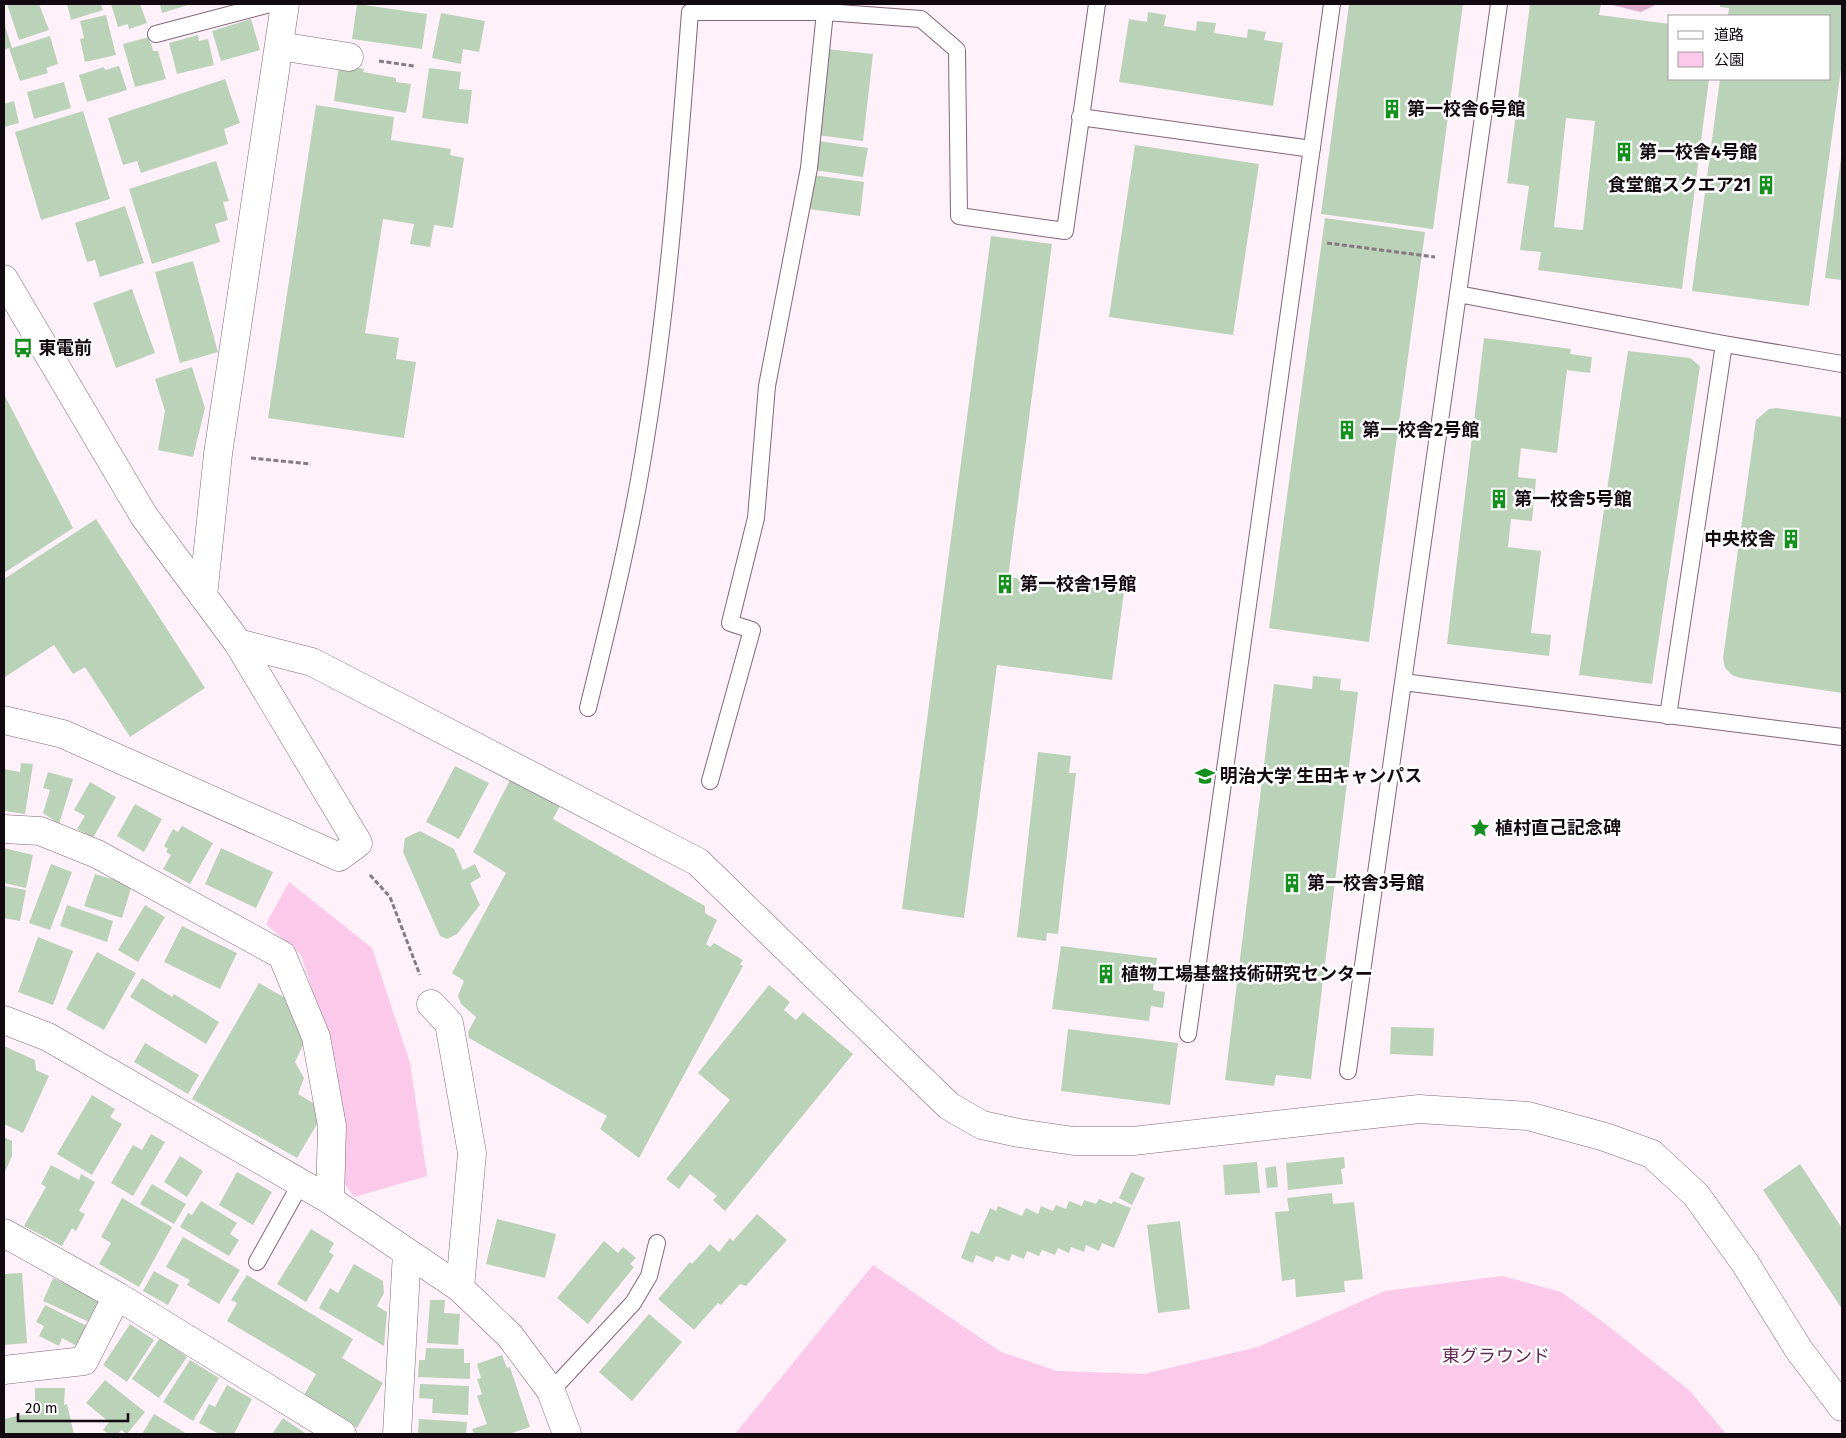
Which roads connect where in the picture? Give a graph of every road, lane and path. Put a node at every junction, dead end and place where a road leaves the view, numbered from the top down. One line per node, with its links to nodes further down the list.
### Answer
1 (270, 4): 7 (lane)
2 (285, 4): 8 (street)
3 (1097, 4): 10 (lane)
4 (1332, 4): 11 (lane)
5 (1499, 4): 13 (lane)
6 (825, 12): 10 (lane); 23 (lane); 27 (lane)
7 (156, 34)
8 (279, 46): 9 (street); 18 (street)
9 (349, 57)
10 (1080, 117): 11 (lane)
11 (1312, 149): 32 (lane)
12 (1346, 245): 13 (path)
13 (1463, 261): 15 (lane)
14 (4, 279): 20 (street)
15 (1458, 294): 16 (lane); 22 (lane)
16 (1724, 344): 17 (lane); 24 (lane)
17 (1842, 364)
18 (218, 454): 19 (path); 20 (street)
19 (311, 464)
20 (203, 596): 21 (street)
21 (238, 643): 29 (street); 44 (street)
22 (1403, 682): 24 (lane); 33 (lane)
23 (588, 708)
24 (1668, 716): 26 (lane)
25 (4, 720): 29 (street)
26 (1842, 738)
27 (710, 781)
28 (4, 829): 35 (street)
29 (347, 851): 30 (path)
30 (431, 1004): 40 (street)
31 (4, 1020): 34 (street)
32 (1188, 1034)
33 (1348, 1071)
34 (301, 1183): 35 (street); 39 (lane)
35 (330, 1200): 38 (street)
36 (4, 1233): 41 (street)
37 (657, 1243): 43 (lane)
38 (407, 1252): 40 (street); 46 (street)
39 (257, 1262)
40 (460, 1288): 43 (street)
41 (117, 1296): 42 (street); 45 (street)
42 (4, 1370)
43 (551, 1391): 47 (street)
44 (1842, 1407)
45 (342, 1434)
46 (397, 1434)
47 (567, 1434)

